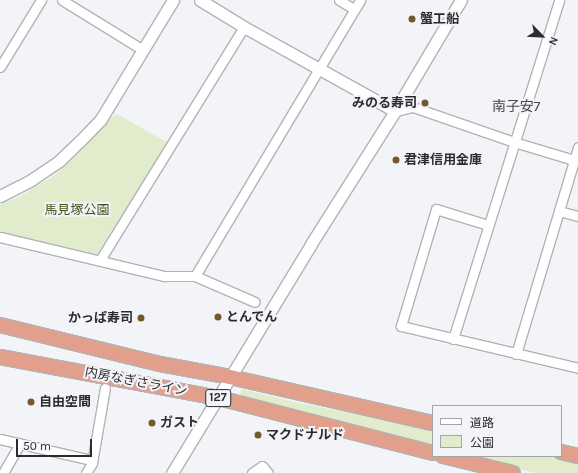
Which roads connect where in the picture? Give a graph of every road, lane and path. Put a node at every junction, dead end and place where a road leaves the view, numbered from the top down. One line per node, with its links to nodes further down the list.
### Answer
1 (41, 0): 12 (street)
2 (62, 0): 11 (street)
3 (172, 0): 11 (street)
4 (200, 0): 10 (street)
5 (339, 0): 9 (street)
6 (360, 0): 9 (street)
7 (461, 0): 14 (street)
8 (559, 0): 15 (street)
9 (354, 9): 13 (street)
10 (244, 27): 13 (street); 23 (street)
11 (143, 50): 18 (street)
12 (0, 67)
13 (319, 68): 14 (street); 24 (street)
14 (395, 111): 15 (street); 31 (street)
15 (514, 142): 17 (street); 21 (street)
16 (578, 147): 17 (street)
17 (574, 160): 19 (street)
18 (0, 196)
19 (559, 210): 20 (street); 28 (street)
20 (578, 216)
21 (488, 225): 27 (street); 27 (street)
22 (0, 237): 23 (street)
23 (100, 260): 24 (street)
24 (195, 276): 25 (street)
25 (255, 302)
26 (0, 325): 31 (highway, 内房なぎさライン / 127)
27 (452, 339): 28 (street)
28 (516, 354): 30 (street)
29 (0, 357): 33 (highway, 内房なぎさライン / 127)
30 (578, 368)
31 (230, 377): 33 (street); 34 (highway, 内房なぎさライン / 127)
32 (105, 388): 41 (street)
33 (218, 398): 38 (highway, 内房なぎさライン / 127); 44 (street)
34 (432, 422)
35 (0, 439): 36 (street)
36 (20, 443): 41 (street); 42 (street)
37 (562, 452): 39 (highway)
38 (432, 453)
39 (578, 456)
40 (447, 457): 47 (highway)
41 (91, 460): 43 (street)
42 (3, 473)
43 (86, 473)
44 (172, 473)
45 (252, 473): 46 (street)
46 (268, 473)
47 (514, 473)

